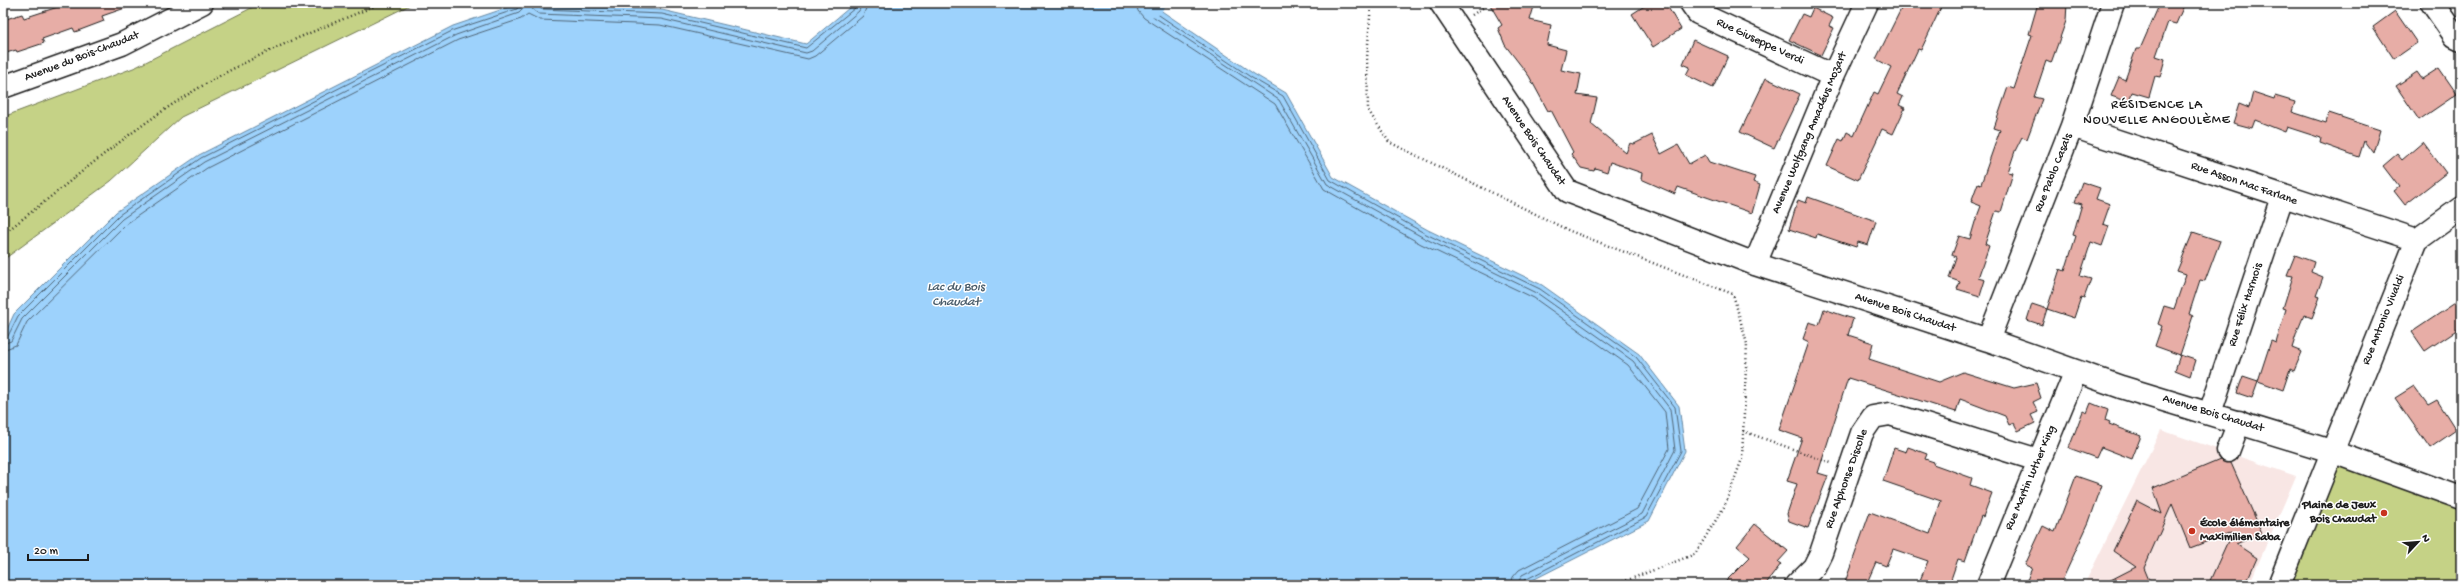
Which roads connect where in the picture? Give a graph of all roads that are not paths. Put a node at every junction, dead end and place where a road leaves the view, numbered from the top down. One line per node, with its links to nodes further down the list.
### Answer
1 (202, 3): 9 (street, Avenue du Bois-Chaudat)
2 (1441, 3): 14 (street, Avenue Bois Chaudat)
3 (1691, 3): 8 (street, Rue Giuseppe Verdi)
4 (1867, 3): 8 (street, Avenue Wolfgang Amadéus Mozart)
5 (2114, 3): 10 (street, Rue Pablo Casals)
6 (2432, 3): 7 (street)
7 (2461, 39)
8 (1833, 76): 14 (street, Avenue Wolfgang Amadéus Mozart)
9 (3, 87)
10 (2072, 126): 11 (street, Rue Asson Mac Farlane); 15 (street, Rue Pablo Casals)
11 (2282, 197): 13 (street, Rue Asson Mac Farlane); 17 (street, Rue Félix Harmois)
12 (2461, 208): 13 (street)
13 (2417, 240): 20 (street, Rue Antonio Vivaldi)
14 (1754, 264): 15 (street, Avenue Bois Chaudat)
15 (1988, 340): 16 (street, Avenue Bois Chaudat)
16 (2076, 372): 17 (street, Avenue Bois Chaudat); 21 (street, Rue Martin Luther King)
17 (2210, 413): 18 (street, Avenue Bois Chaudat)
18 (2239, 422): 19 (street); 20 (street, Avenue Bois Chaudat)
19 (2228, 451)
20 (2331, 451): 22 (street, Avenue Bois Chaudat); 25 (street, Rue Antonio Vivaldi)
21 (2038, 460): 23 (street, Rue Alphonse Discolle); 24 (street, Rue Martin Luther King)
22 (2456, 491)
23 (1796, 585)
24 (1988, 585)
25 (2279, 585)

